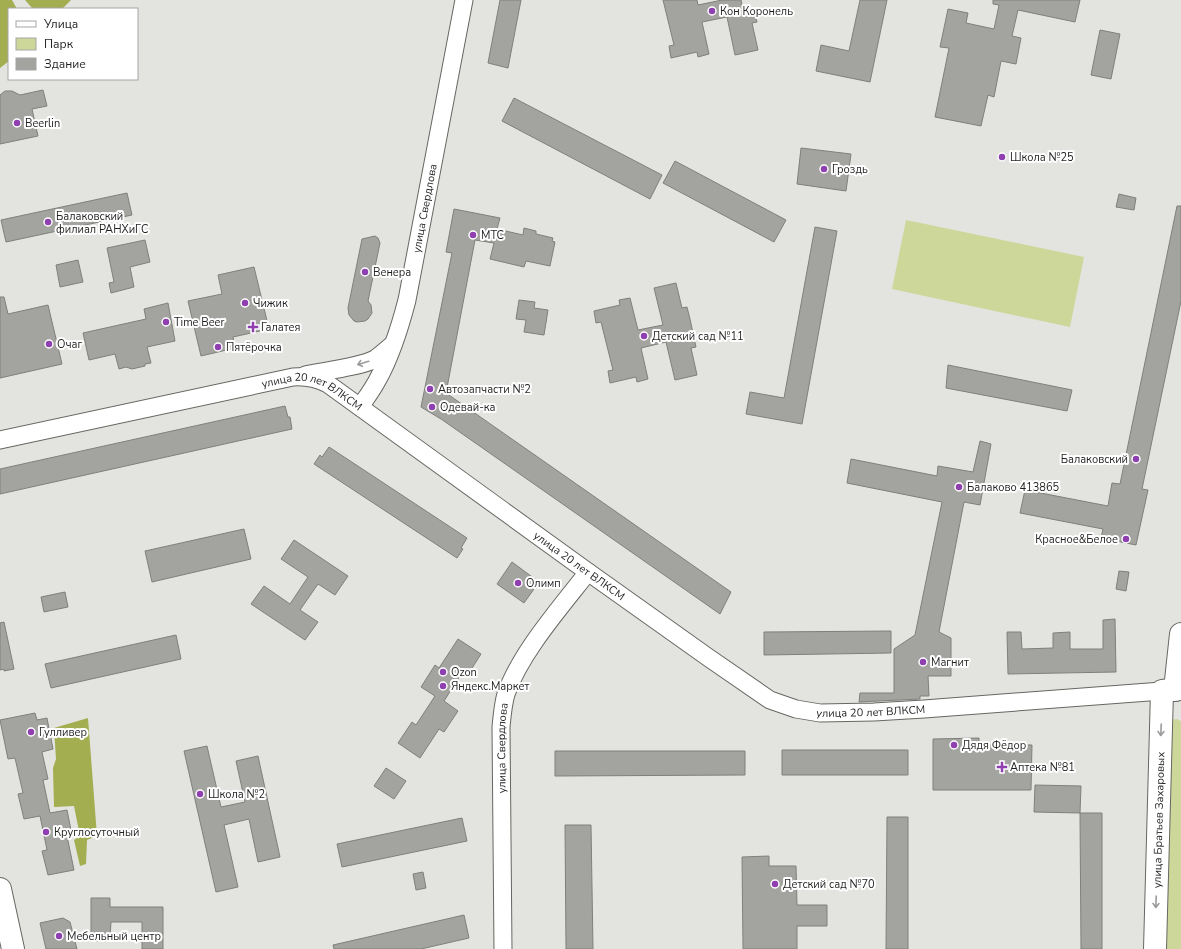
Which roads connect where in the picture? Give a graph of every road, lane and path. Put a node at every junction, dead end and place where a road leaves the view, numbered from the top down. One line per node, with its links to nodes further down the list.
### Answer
1 (464, 0): 2 (street, улица Свердлова)
2 (395, 342): 3 (street, one-way to 3); 4 (street, улица Свердлова)
3 (293, 377): 4 (street, улица 20 лет ВЛКСМ); 5 (street, улица 20 лет ВЛКСМ)
4 (360, 408): 6 (street, улица 20 лет ВЛКСМ)
5 (0, 440)
6 (588, 572): 8 (street, улица 20 лет ВЛКСМ); 11 (street, улица Свердлова)
7 (1181, 634): 8 (main road, улица Братьев Захаровых)
8 (1172, 690): 12 (main road, улица Братьев Захаровых, one-way to 12)
9 (0, 889): 10 (main road)
10 (13, 949)
11 (503, 949)
12 (1155, 949)

